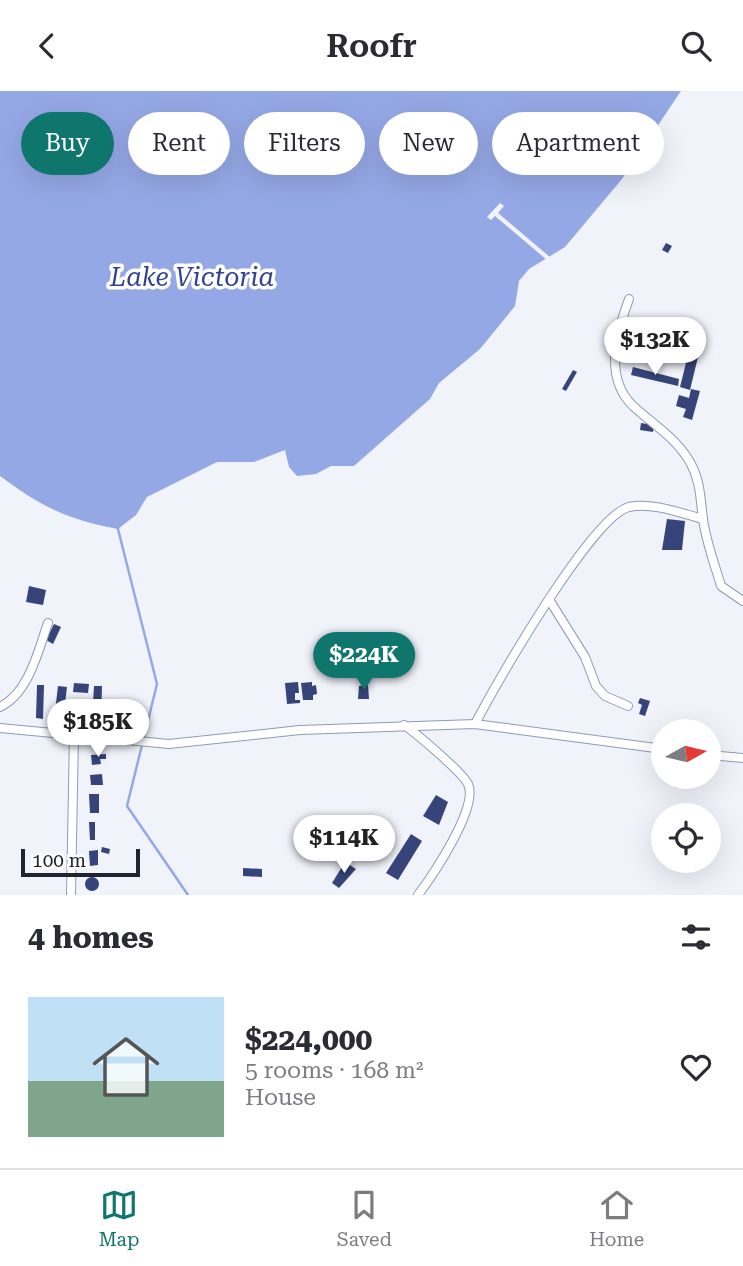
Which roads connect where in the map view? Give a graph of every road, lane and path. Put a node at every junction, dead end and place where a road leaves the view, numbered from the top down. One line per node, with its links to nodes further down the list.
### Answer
1 (629, 299): 2 (street)
2 (703, 519): 3 (street); 4 (street)
3 (550, 601): 6 (street); 8 (street)
4 (743, 601)
5 (48, 623): 7 (street)
6 (628, 706)
7 (0, 707)
8 (475, 724): 9 (street); 12 (street)
9 (404, 725): 11 (street); 16 (street)
10 (0, 728): 11 (street)
11 (74, 734): 15 (street)
12 (651, 747)
13 (721, 756): 14 (street)
14 (743, 758)
15 (71, 895)
16 (418, 895)

